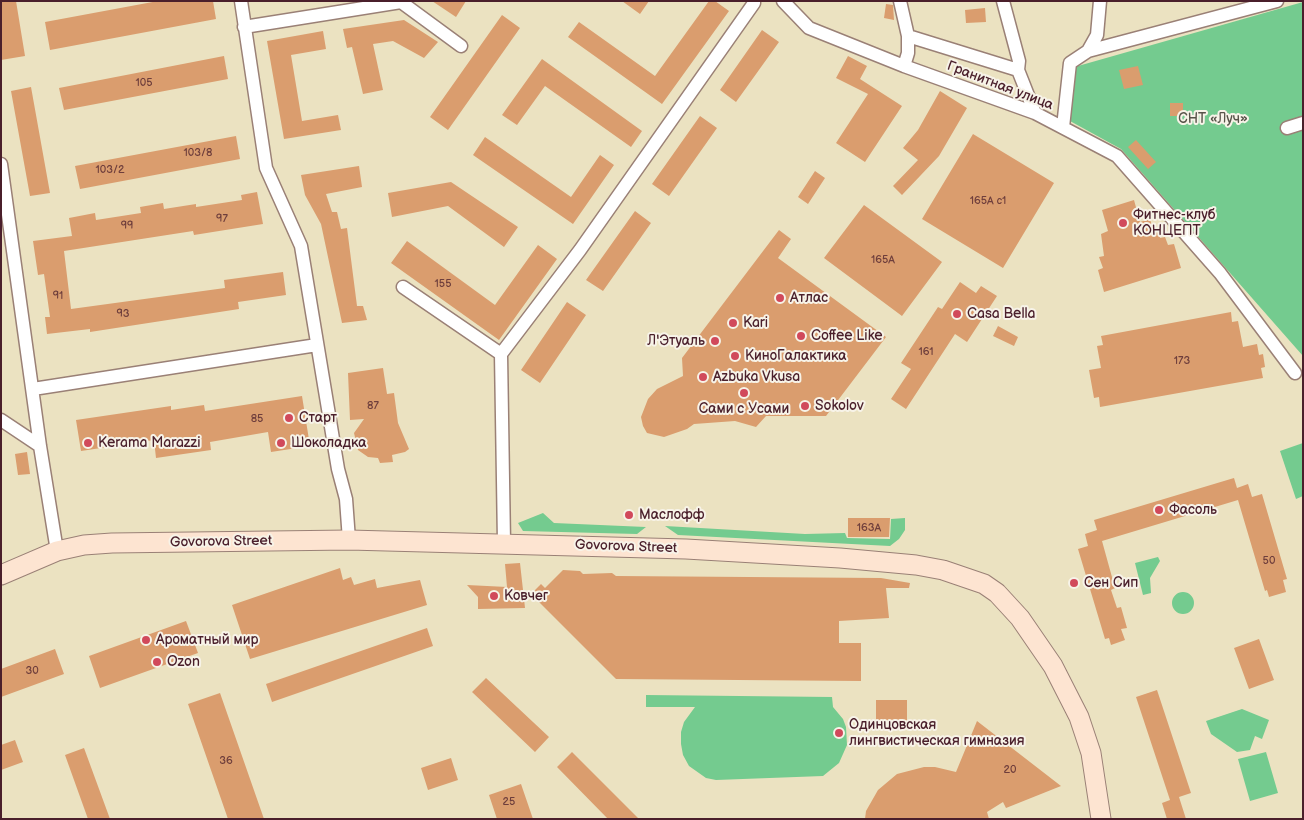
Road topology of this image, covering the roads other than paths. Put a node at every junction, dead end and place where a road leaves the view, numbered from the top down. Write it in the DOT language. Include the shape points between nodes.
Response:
graph roads {
  1 [pos="241,1"];
  2 [pos="782,1"];
  3 [pos="900,1"];
  4 [pos="1003,1"];
  5 [pos="1100,1"];
  6 [pos="1277,1"];
  7 [pos="754,3"];
  8 [pos="1244,6"];
  9 [pos="244,27"];
  10 [pos="908,36"];
  11 [pos="461,46"];
  12 [pos="1088,51"];
  13 [pos="904,66"];
  14 [pos="1018,70"];
  15 [pos="1035,113"];
  16 [pos="1303,123"];
  17 [pos="1063,127"];
  18 [pos="1287,128"];
  19 [pos="1,164"];
  20 [pos="403,287"];
  21 [pos="317,345"];
  22 [pos="501,354"];
  23 [pos="1295,373"];
  24 [pos="33,389"];
  25 [pos="1,420"];
  26 [pos="40,446"];
  27 [pos="349,540"];
  28 [pos="504,543"];
  29 [pos="57,551"];
  30 [pos="1,575"];
  31 [pos="1101,819"];
  1 -- 9 [label="street"];
  2 -- 13 [label="street, Гранитная улица" via="809,28"];
  3 -- 10 [label="street"];
  4 -- 14 [label="street"];
  5 -- 12 [label="street" via="1096,35"];
  6 -- 8 [label="street"];
  7 -- 22 [label="street" via="580,250"];
  8 -- 12 [label="street"];
  9 -- 11 [label="street" via="402,2"];
  9 -- 21 [label="street" via="266,168 301,246"];
  10 -- 13 [label="street"];
  10 -- 14 [label="street"];
  12 -- 17 [label="street" via="1070,63"];
  13 -- 15 [label="street, Гранитная улица"];
  14 -- 15 [label="street"];
  15 -- 17 [label="street, Гранитная улица"];
  16 -- 18 [label="street"];
  17 -- 23 [label="street, Гранитная улица" via="1117,156 1220,273"];
  19 -- 24 [label="street"];
  20 -- 22 [label="street"];
  21 -- 24 [label="street"];
  21 -- 27 [label="street" via="346,499"];
  22 -- 28 [label="street"];
  24 -- 26 [label="street"];
  25 -- 26 [label="street"];
  26 -- 29 [label="street"];
  27 -- 28 [label="main road, Govorova Street"];
  27 -- 29 [label="main road, Govorova Street" via="112,543"];
  28 -- 31 [label="main road, Govorova Street" via="664,548 887,562 943,570 984,584 1020,618 1064,684 1091,753"];
  29 -- 30 [label="main road, Govorova Street"];
}
